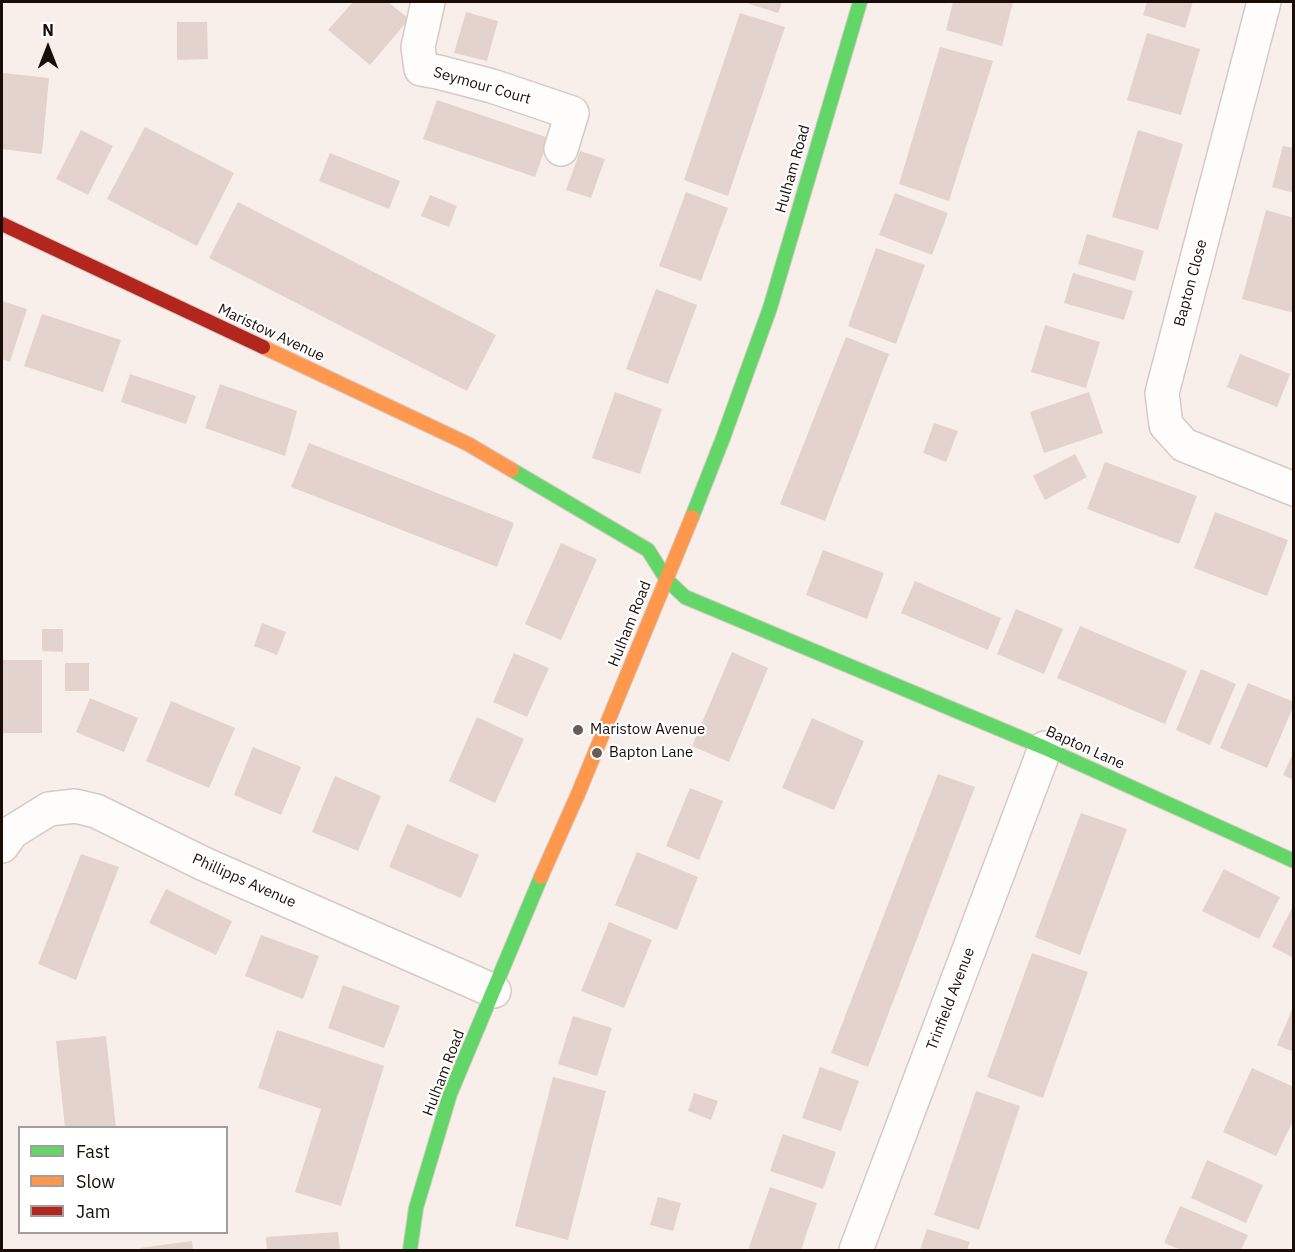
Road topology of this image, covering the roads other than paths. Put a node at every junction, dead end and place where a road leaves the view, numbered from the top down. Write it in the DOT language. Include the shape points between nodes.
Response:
graph roads {
  1 [pos="428,2"];
  2 [pos="860,2"];
  3 [pos="1264,2"];
  4 [pos="561,149"];
  5 [pos="2,224"];
  6 [pos="1293,489"];
  7 [pos="666,580"];
  8 [pos="1045,748"];
  9 [pos="5,834"];
  10 [pos="1293,861"];
  11 [pos="494,991"];
  12 [pos="410,1251"];
  13 [pos="856,1251"];
  1 -- 4 [label="street, Seymour Court" via="418,47 421,69 492,86 572,113"];
  2 -- 7 [label="street, Hulham Road" via="770,308"];
  3 -- 6 [label="street, Bapton Close" via="1162,393 1166,425 1184,445"];
  5 -- 7 [label="street, Maristow Avenue" via="468,444 648,550"];
  7 -- 8 [label="street, Bapton Lane" via="685,597"];
  7 -- 11 [label="street, Hulham Road"];
  8 -- 10 [label="street, Bapton Lane"];
  8 -- 13 [label="street, Trinfield Avenue"];
  9 -- 11 [label="street, Phillipps Avenue" via="49,809 75,806 96,812 204,864"];
  11 -- 12 [label="street, Hulham Road" via="450,1094 416,1208"];
}
